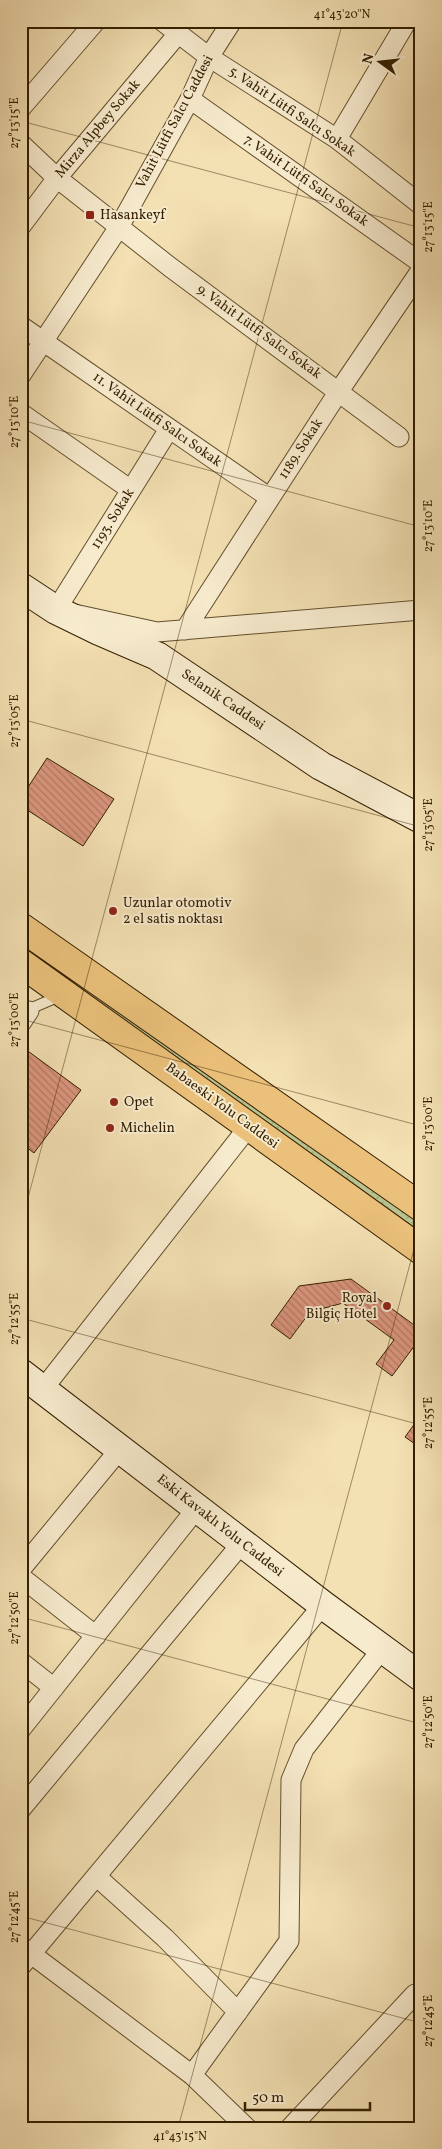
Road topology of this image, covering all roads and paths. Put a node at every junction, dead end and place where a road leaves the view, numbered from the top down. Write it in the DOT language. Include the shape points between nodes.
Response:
graph roads {
  1 [pos="96,21"];
  2 [pos="162,21"];
  3 [pos="232,21"];
  4 [pos="407,21"];
  5 [pos="178,35"];
  6 [pos="209,57"];
  7 [pos="190,99"];
  8 [pos="21,108"];
  9 [pos="337,139"];
  10 [pos="21,144"];
  11 [pos="57,178"];
  12 [pos="421,205"];
  13 [pos="21,226"];
  14 [pos="119,227"];
  15 [pos="421,263"];
  16 [pos="421,270"];
  17 [pos="21,326"];
  18 [pos="45,341"];
  19 [pos="21,375"];
  20 [pos="339,391"];
  21 [pos="21,413"];
  22 [pos="169,429"];
  23 [pos="399,436"];
  24 [pos="131,490"];
  25 [pos="270,498"];
  26 [pos="21,587"];
  27 [pos="56,610"];
  28 [pos="421,610"];
  29 [pos="185,630"];
  30 [pos="421,819"];
  31 [pos="21,927"];
  32 [pos="21,963"];
  33 [pos="65,994"];
  34 [pos="24,1015"];
  35 [pos="250,1125"];
  36 [pos="421,1207"];
  37 [pos="421,1250"];
  38 [pos="27,1378"];
  39 [pos="120,1449"];
  40 [pos="197,1508"];
  41 [pos="242,1542"];
  42 [pos="21,1569"];
  43 [pos="21,1577"];
  44 [pos="324,1606"];
  45 [pos="96,1636"];
  46 [pos="382,1648"];
  47 [pos="21,1662"];
  48 [pos="421,1677"];
  49 [pos="54,1688"];
  50 [pos="21,1729"];
  51 [pos="21,1809"];
  52 [pos="96,1876"];
  53 [pos="24,1956"];
  54 [pos="421,2000"];
  55 [pos="238,2012"];
  56 [pos="192,2075"];
  57 [pos="243,2126"];
  58 [pos="290,2128"];
  1 -- 8 [label="street"];
  2 -- 5 [label="street, 5. Vahit Lütfi Salcı Sokak"];
  3 -- 6 [label="street, Vahit Lütfi Salcı Caddesi"];
  4 -- 9 [label="street"];
  5 -- 6 [label="street, 5. Vahit Lütfi Salcı Sokak"];
  5 -- 11 [label="street, Mirza Alpbey Sokak"];
  6 -- 7 [label="street, Vahit Lütfi Salcı Caddesi"];
  6 -- 9 [label="street, 5. Vahit Lütfi Salcı Sokak"];
  7 -- 14 [label="street, Vahit Lütfi Salcı Caddesi"];
  7 -- 15 [label="street, 7. Vahit Lütfi Salcı Sokak"];
  9 -- 12 [label="street, 5. Vahit Lütfi Salcı Sokak"];
  10 -- 11 [label="street, 9. Vahit Lütfi Salcı Sokak"];
  11 -- 13 [label="street, Mirza Alpbey Sokak"];
  11 -- 14 [label="street, 9. Vahit Lütfi Salcı Sokak"];
  14 -- 18 [label="street, Vahit Lütfi Salcı Caddesi"];
  14 -- 20 [label="street, 9. Vahit Lütfi Salcı Sokak"];
  16 -- 20 [label="street, 1189. Sokak"];
  17 -- 18 [label="street, 11. Vahit Lütfi Salcı Sokak"];
  18 -- 19 [label="street, Vahit Lütfi Salcı Caddesi"];
  18 -- 22 [label="street, 11. Vahit Lütfi Salcı Sokak"];
  20 -- 23 [label="street, 9. Vahit Lütfi Salcı Sokak"];
  20 -- 25 [label="street, 1189. Sokak"];
  21 -- 24 [label="street"];
  22 -- 24 [label="street, 1193. Sokak"];
  22 -- 25 [label="street, 11. Vahit Lütfi Salcı Sokak"];
  24 -- 27 [label="street, 1193. Sokak"];
  25 -- 29 [label="street, 1189. Sokak"];
  26 -- 27 [label="street, Selanik Caddesi"];
  27 -- 29 [label="street" via="157,632"];
  27 -- 30 [label="street, Selanik Caddesi" via="157,656 321,766"];
  28 -- 29 [label="street"];
  31 -- 36 [label="highway"];
  32 -- 33 [label="highway, Babaeski Yolu Caddesi"];
  33 -- 34 [label="lane"];
  33 -- 35 [label="highway, Babaeski Yolu Caddesi"];
  35 -- 37 [label="highway, Babaeski Yolu Caddesi"];
  35 -- 38 [label="street"];
  38 -- 39 [label="street, Eski Kavaklı Yolu Caddesi"];
  39 -- 40 [label="street, Eski Kavaklı Yolu Caddesi"];
  39 -- 42 [label="street"];
  40 -- 41 [label="street, Eski Kavaklı Yolu Caddesi"];
  40 -- 45 [label="street"];
  41 -- 44 [label="street, Eski Kavaklı Yolu Caddesi"];
  41 -- 51 [label="street"];
  43 -- 45 [label="street"];
  44 -- 46 [label="street, Eski Kavaklı Yolu Caddesi"];
  44 -- 52 [label="street"];
  45 -- 49 [label="street"];
  46 -- 48 [label="street, Eski Kavaklı Yolu Caddesi"];
  46 -- 55 [label="street" via="304,1749 291,1780 289,1941"];
  47 -- 49 [label="street"];
  49 -- 50 [label="street"];
  52 -- 53 [label="street"];
  52 -- 55 [label="street" via="165,1938"];
  53 -- 56 [label="street"];
  54 -- 58 [label="street" via="414,1994"];
  55 -- 56 [label="street"];
  56 -- 57 [label="street"];
}
